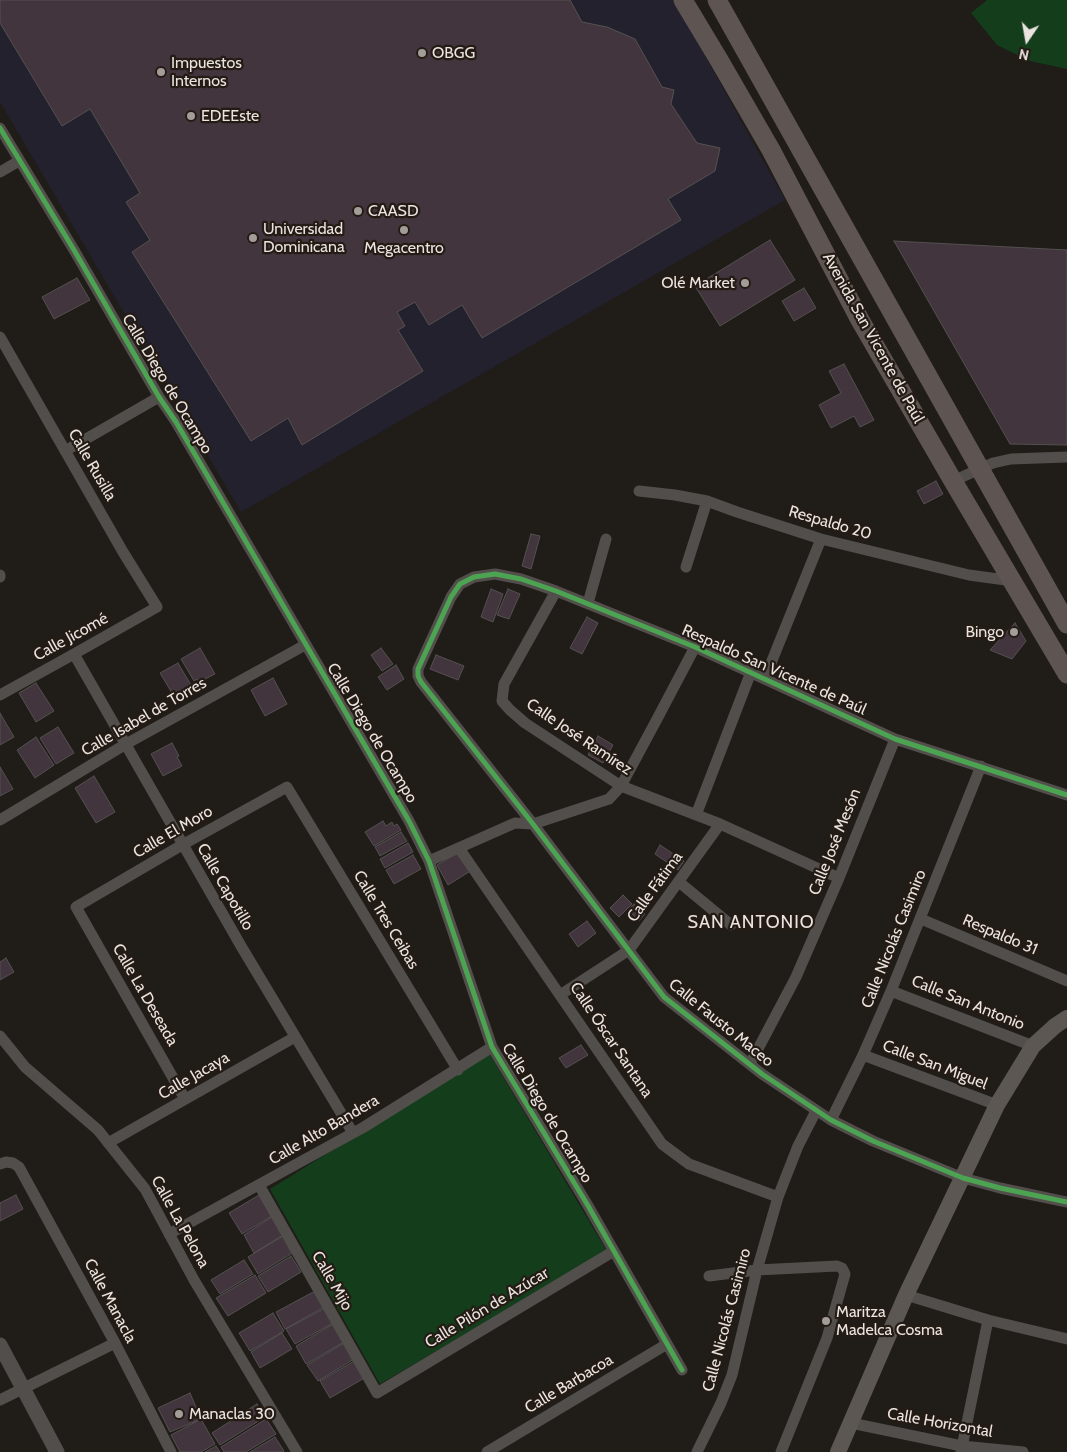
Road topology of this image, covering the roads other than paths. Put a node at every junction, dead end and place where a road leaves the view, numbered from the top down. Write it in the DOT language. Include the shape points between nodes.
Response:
graph roads {
  1 [pos="683,0"];
  2 [pos="717,0"];
  3 [pos="0,128"];
  4 [pos="19,161"];
  5 [pos="0,172"];
  6 [pos="0,338"];
  7 [pos="159,397"];
  8 [pos="65,451"];
  9 [pos="1067,457"];
  10 [pos="980,469"];
  11 [pos="953,481"];
  12 [pos="639,491"];
  13 [pos="707,500"];
  14 [pos="606,538"];
  15 [pos="821,539"];
  16 [pos="686,567"];
  17 [pos="1013,581"];
  18 [pos="556,591"];
  19 [pos="588,603"];
  20 [pos="157,607"];
  21 [pos="1067,624"];
  22 [pos="305,645"];
  23 [pos="695,647"];
  24 [pos="74,654"];
  25 [pos="751,672"];
  26 [pos="1067,674"];
  27 [pos="765,678"];
  28 [pos="421,682"];
  29 [pos="0,695"];
  30 [pos="895,739"];
  31 [pos="126,744"];
  32 [pos="981,766"];
  33 [pos="287,786"];
  34 [pos="620,786"];
  35 [pos="1067,795"];
  36 [pos="696,815"];
  37 [pos="0,820"];
  38 [pos="533,824"];
  39 [pos="720,824"];
  40 [pos="182,844"];
  41 [pos="460,848"];
  42 [pos="429,861"];
  43 [pos="839,878"];
  44 [pos="679,882"];
  45 [pos="76,907"];
  46 [pos="921,919"];
  47 [pos="731,925"];
  48 [pos="629,950"];
  49 [pos="1067,981"];
  50 [pos="891,991"];
  51 [pos="560,995"];
  52 [pos="1067,1018"];
  53 [pos="0,1036"];
  54 [pos="295,1037"];
  55 [pos="1032,1046"];
  56 [pos="492,1047"];
  57 [pos="863,1055"];
  58 [pos="750,1064"];
  59 [pos="458,1070"];
  60 [pos="185,1099"];
  61 [pos="997,1106"];
  62 [pos="816,1111"];
  63 [pos="831,1120"];
  64 [pos="353,1133"];
  65 [pos="108,1143"];
  66 [pos="0,1164"];
  67 [pos="963,1178"];
  68 [pos="259,1186"];
  69 [pos="778,1197"];
  70 [pos="1067,1202"];
  71 [pos="169,1234"];
  72 [pos="614,1251"];
  73 [pos="757,1270"];
  74 [pos="709,1276"];
  75 [pos="906,1295"];
  76 [pos="988,1320"];
  77 [pos="1067,1339"];
  78 [pos="115,1343"];
  79 [pos="668,1344"];
  80 [pos="0,1345"];
  81 [pos="682,1370"];
  82 [pos="24,1388"];
  83 [pos="377,1393"];
  84 [pos="0,1400"];
  85 [pos="851,1423"];
  86 [pos="961,1449"];
  87 [pos="58,1452"];
  88 [pos="171,1452"];
  89 [pos="297,1452"];
  90 [pos="487,1452"];
  91 [pos="697,1452"];
  92 [pos="780,1452"];
  93 [pos="838,1452"];
  94 [pos="1023,1452"];
  1 -- 11 [label="main road, Avenida San Vicente de Paúl" via="720,60 860,320"];
  2 -- 10 [label="main road, Avenida San Vicente de Paúl"];
  3 -- 4 [label="street, Calle Diego de Ocampo"];
  4 -- 5 [label="street"];
  4 -- 7 [label="street, Calle Diego de Ocampo"];
  6 -- 8 [label="street, Calle Rusilla"];
  7 -- 8 [label="street"];
  7 -- 22 [label="street, Calle Diego de Ocampo"];
  8 -- 20 [label="street, Calle Rusilla"];
  9 -- 10 [label="street" via="1011,459"];
  10 -- 11 [label="street"];
  10 -- 21 [label="main road, Avenida San Vicente de Paúl"];
  11 -- 17 [label="main road, Avenida San Vicente de Paúl"];
  12 -- 13 [label="street, Respaldo 20"];
  13 -- 15 [label="street, Respaldo 20"];
  13 -- 16 [label="street"];
  14 -- 19 [label="street"];
  15 -- 17 [label="street, Respaldo 20" via="969,575"];
  15 -- 27 [label="street"];
  17 -- 26 [label="main road, Avenida San Vicente de Paúl"];
  18 -- 19 [label="street, Respaldo San Vicente de Paúl"];
  18 -- 28 [label="street, Respaldo San Vicente de Paúl" via="495,574 474,577 460,584 451,596 418,669"];
  18 -- 34 [label="street, Calle José Ramírez" via="504,684 502,701 526,723"];
  19 -- 23 [label="street, Respaldo San Vicente de Paúl"];
  20 -- 24 [label="street, Calle Jicomé"];
  22 -- 31 [label="street, Calle Isabel de Torres"];
  22 -- 42 [label="street, Calle Diego de Ocampo" via="409,821"];
  23 -- 25 [label="street, Respaldo San Vicente de Paúl"];
  23 -- 34 [label="street"];
  24 -- 29 [label="street, Calle Jicomé"];
  24 -- 31 [label="street, Calle Capotillo"];
  25 -- 27 [label="street, Respaldo San Vicente de Paúl"];
  25 -- 36 [label="street"];
  27 -- 30 [label="street, Respaldo San Vicente de Paúl"];
  28 -- 38 [label="street, Calle Fausto Maceo"];
  30 -- 32 [label="street, Respaldo San Vicente de Paúl"];
  30 -- 43 [label="street, Calle José Mesón"];
  31 -- 37 [label="street, Calle Isabel de Torres"];
  31 -- 40 [label="street, Calle Capotillo"];
  32 -- 35 [label="street, Respaldo San Vicente de Paúl"];
  32 -- 46 [label="street, Calle Nicolás Casimiro"];
  33 -- 40 [label="street, Calle El Moro"];
  33 -- 59 [label="street, Calle Tres Ceibas"];
  34 -- 36 [label="street, Calle José Ramírez"];
  34 -- 38 [label="street" via="609,799"];
  36 -- 39 [label="street, Calle José Ramírez"];
  38 -- 41 [label="street" via="515,823"];
  38 -- 48 [label="street, Calle Fausto Maceo"];
  39 -- 43 [label="street, Calle José Ramírez"];
  39 -- 44 [label="street, Calle Fátima"];
  40 -- 45 [label="street, Calle El Moro"];
  40 -- 54 [label="street, Calle Capotillo"];
  41 -- 42 [label="street"];
  41 -- 51 [label="street, Calle Óscar Santana"];
  42 -- 56 [label="street, Calle Diego de Ocampo"];
  43 -- 58 [label="street, Calle José Mesón" via="796,977"];
  44 -- 47 [label="street"];
  44 -- 48 [label="street, Calle Fátima"];
  45 -- 60 [label="street, Calle La Deseada"];
  46 -- 49 [label="street, Respaldo 31"];
  46 -- 50 [label="street, Calle Nicolás Casimiro"];
  48 -- 51 [label="street, Calle Fátima"];
  48 -- 58 [label="street, Calle Fausto Maceo" via="664,997"];
  50 -- 55 [label="street, Calle San Antonio"];
  50 -- 57 [label="street, Calle Nicolás Casimiro"];
  51 -- 69 [label="street, Calle Óscar Santana" via="662,1144 689,1164"];
  52 -- 55 [label="main road"];
  53 -- 65 [label="street, Calle La Pelona" via="25,1067 98,1130"];
  54 -- 60 [label="street, Calle Jacaya"];
  54 -- 64 [label="street, Calle Capotillo"];
  55 -- 61 [label="main road"];
  56 -- 59 [label="street, Calle Alto Bandera"];
  56 -- 72 [label="street, Calle Diego de Ocampo"];
  57 -- 61 [label="street, Calle San Miguel"];
  57 -- 63 [label="street, Calle Nicolás Casimiro"];
  58 -- 62 [label="street, Calle Fausto Maceo"];
  59 -- 64 [label="street, Calle Alto Bandera"];
  60 -- 65 [label="street, Calle Jacaya"];
  61 -- 67 [label="main road"];
  62 -- 63 [label="street, Calle Fausto Maceo"];
  62 -- 69 [label="street, Calle Nicolás Casimiro"];
  63 -- 67 [label="street, Calle Fausto Maceo"];
  64 -- 68 [label="street, Calle Alto Bandera"];
  65 -- 71 [label="street, Calle La Pelona" via="145,1189"];
  66 -- 78 [label="street, Calle Manacla" via="13,1163 19,1167"];
  67 -- 70 [label="street, Calle Fausto Maceo"];
  67 -- 75 [label="main road"];
  68 -- 71 [label="street, Calle Alto Bandera"];
  68 -- 83 [label="street, Calle Mijo"];
  69 -- 73 [label="street, Calle Nicolás Casimiro"];
  71 -- 89 [label="street, Calle La Pelona"];
  72 -- 79 [label="street, Calle Diego de Ocampo"];
  72 -- 83 [label="street, Calle Pilón de Azúcar"];
  73 -- 74 [label="street"];
  73 -- 91 [label="street, Calle Nicolás Casimiro" via="732,1375"];
  73 -- 92 [label="street" via="837,1266 844,1274 827,1338"];
  75 -- 76 [label="street"];
  75 -- 85 [label="main road"];
  76 -- 77 [label="street"];
  76 -- 86 [label="street"];
  78 -- 82 [label="street"];
  78 -- 88 [label="street, Calle Manacla"];
  79 -- 81 [label="street, Calle Diego de Ocampo"];
  79 -- 90 [label="street, Calle Barbacoa"];
  80 -- 82 [label="street"];
  82 -- 84 [label="street"];
  82 -- 87 [label="street"];
  85 -- 86 [label="street, Calle Horizontal"];
  85 -- 93 [label="main road"];
  86 -- 94 [label="street, Calle Horizontal"];
}
